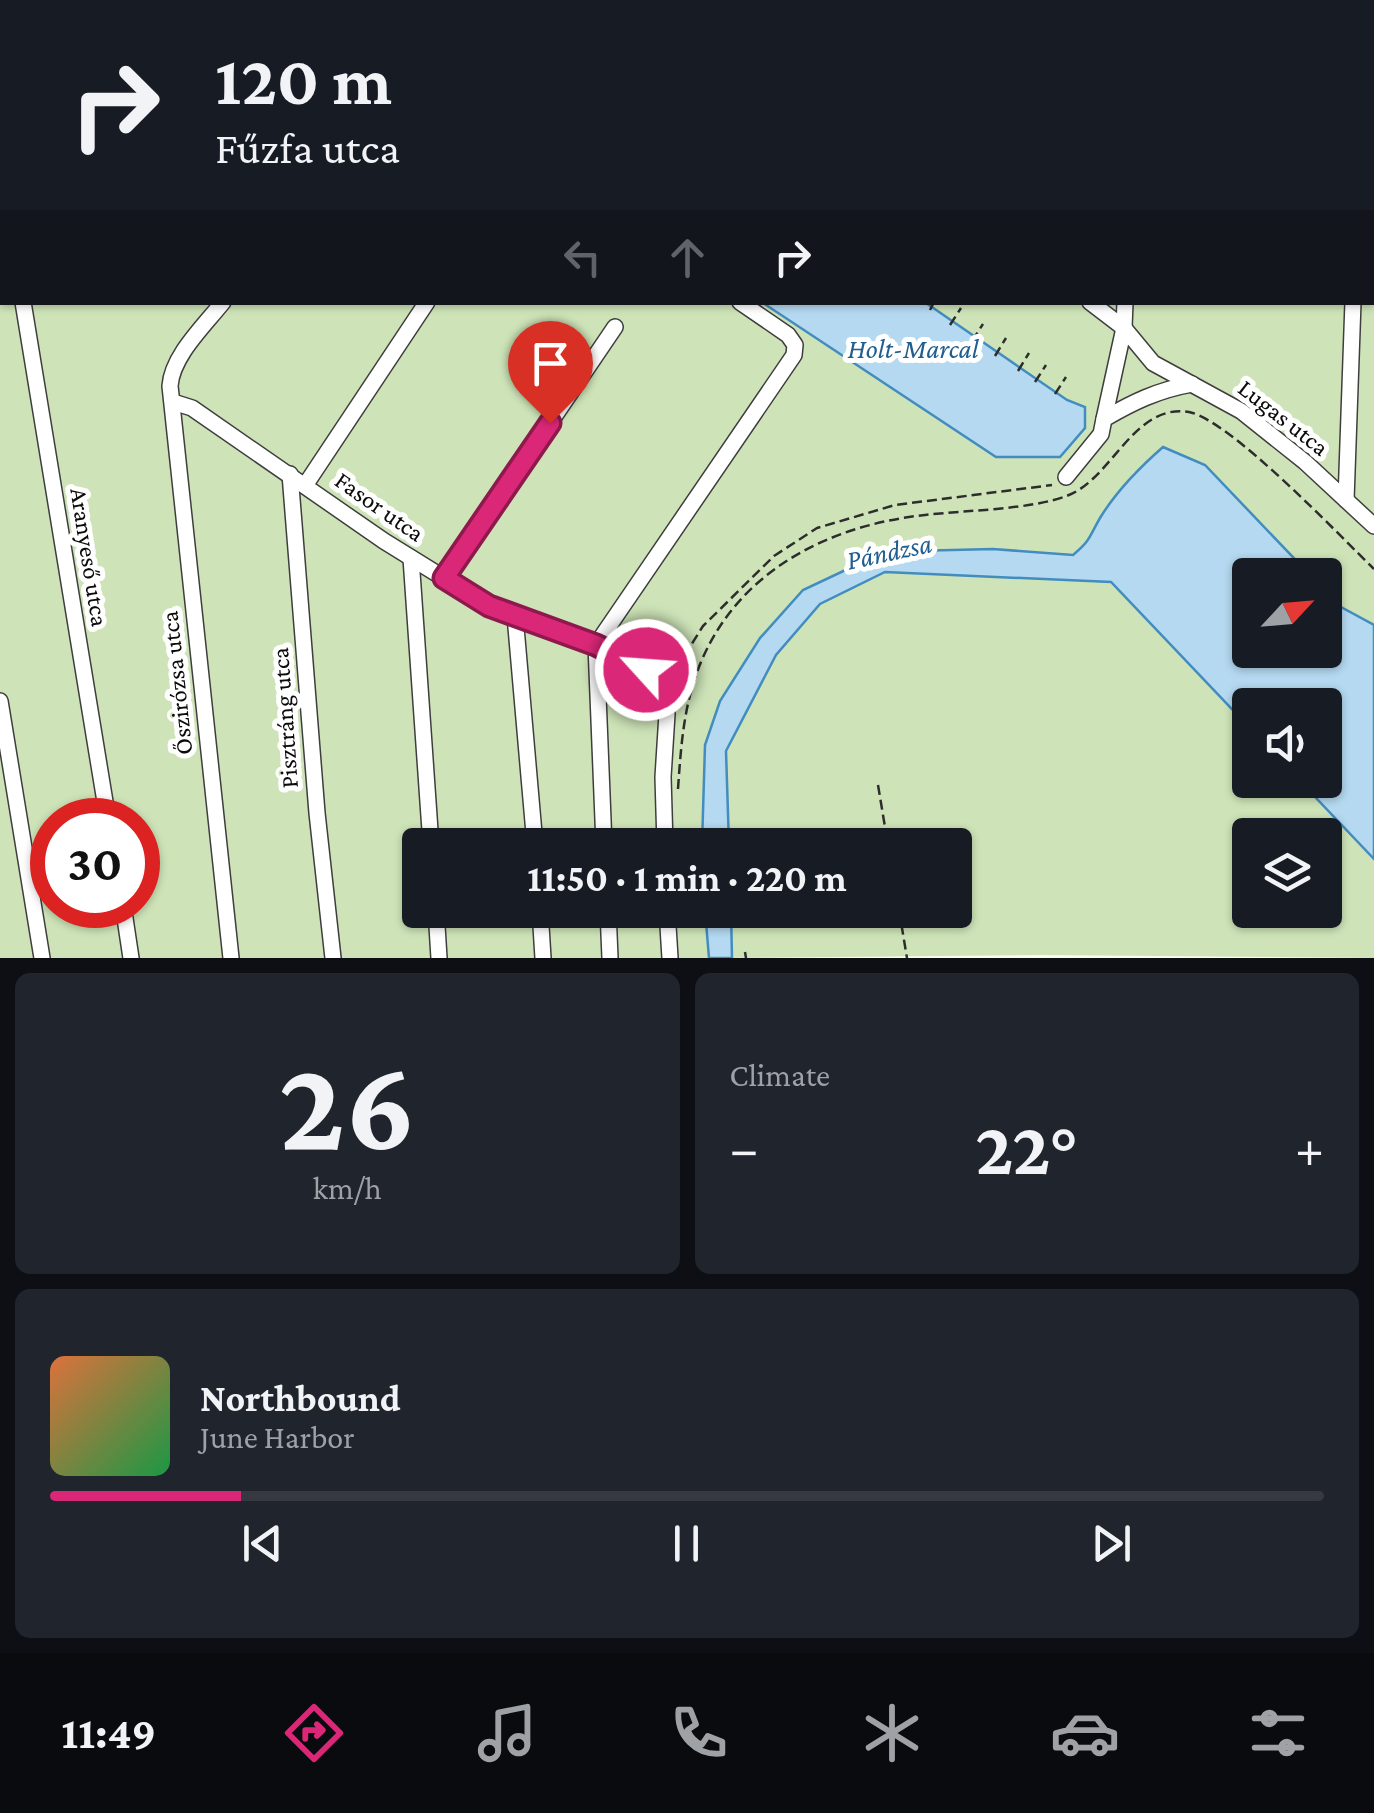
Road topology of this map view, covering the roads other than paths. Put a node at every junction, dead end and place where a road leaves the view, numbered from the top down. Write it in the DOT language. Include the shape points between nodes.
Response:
graph roads {
  1 [pos="23,305"];
  2 [pos="220,305"];
  3 [pos="425,305"];
  4 [pos="744,305"];
  5 [pos="1094,305"];
  6 [pos="1125,305"];
  7 [pos="1353,305"];
  8 [pos="616,327"];
  9 [pos="1124,328"];
  10 [pos="1192,384"];
  11 [pos="173,402"];
  12 [pos="1104,419"];
  13 [pos="290,474"];
  14 [pos="1066,477"];
  15 [pos="306,484"];
  16 [pos="1346,500"];
  17 [pos="1374,526"];
  18 [pos="411,558"];
  19 [pos="444,578"];
  20 [pos="515,616"];
  21 [pos="596,645"];
  22 [pos="0,701"];
  23 [pos="104,798"];
  24 [pos="430,828"];
  25 [pos="534,828"];
  26 [pos="603,828"];
  27 [pos="665,828"];
  28 [pos="126,928"];
  29 [pos="437,928"];
  30 [pos="541,928"];
  31 [pos="609,928"];
  32 [pos="668,928"];
  33 [pos="42,958"];
  34 [pos="131,958"];
  35 [pos="231,958"];
  36 [pos="333,958"];
  37 [pos="439,958"];
  38 [pos="543,958"];
  39 [pos="610,958"];
  40 [pos="670,958"];
  1 -- 23 [label="street, Aranyeső utca"];
  2 -- 11 [label="street, Őszirózsa utca" via="171,375"];
  3 -- 15 [label="street"];
  4 -- 21 [label="street" via="788,335 794,355"];
  5 -- 9 [label="street"];
  6 -- 9 [label="street"];
  7 -- 16 [label="street"];
  8 -- 19 [label="street"];
  9 -- 10 [label="street, Lugas utca" via="1153,363"];
  9 -- 12 [label="street"];
  10 -- 12 [label="street" via="1151,394"];
  10 -- 16 [label="street, Lugas utca" via="1241,412"];
  11 -- 13 [label="street, Fasor utca"];
  11 -- 35 [label="street, Őszirózsa utca"];
  12 -- 14 [label="street" via="1101,434"];
  13 -- 15 [label="street, Fasor utca"];
  13 -- 36 [label="street, Pisztráng utca"];
  15 -- 18 [label="street, Fasor utca"];
  16 -- 17 [label="street, Lugas utca"];
  18 -- 19 [label="street, Fasor utca"];
  18 -- 24 [label="street"];
  19 -- 20 [label="street, Fasor utca"];
  20 -- 21 [label="street, Fasor utca"];
  20 -- 25 [label="street"];
  21 -- 26 [label="street"];
  21 -- 27 [label="street, Fasor utca" via="646,670 664,696"];
  22 -- 33 [label="street"];
  28 -- 34 [label="street"];
  29 -- 37 [label="street"];
  30 -- 38 [label="street"];
  31 -- 39 [label="street"];
  32 -- 40 [label="street"];
}
